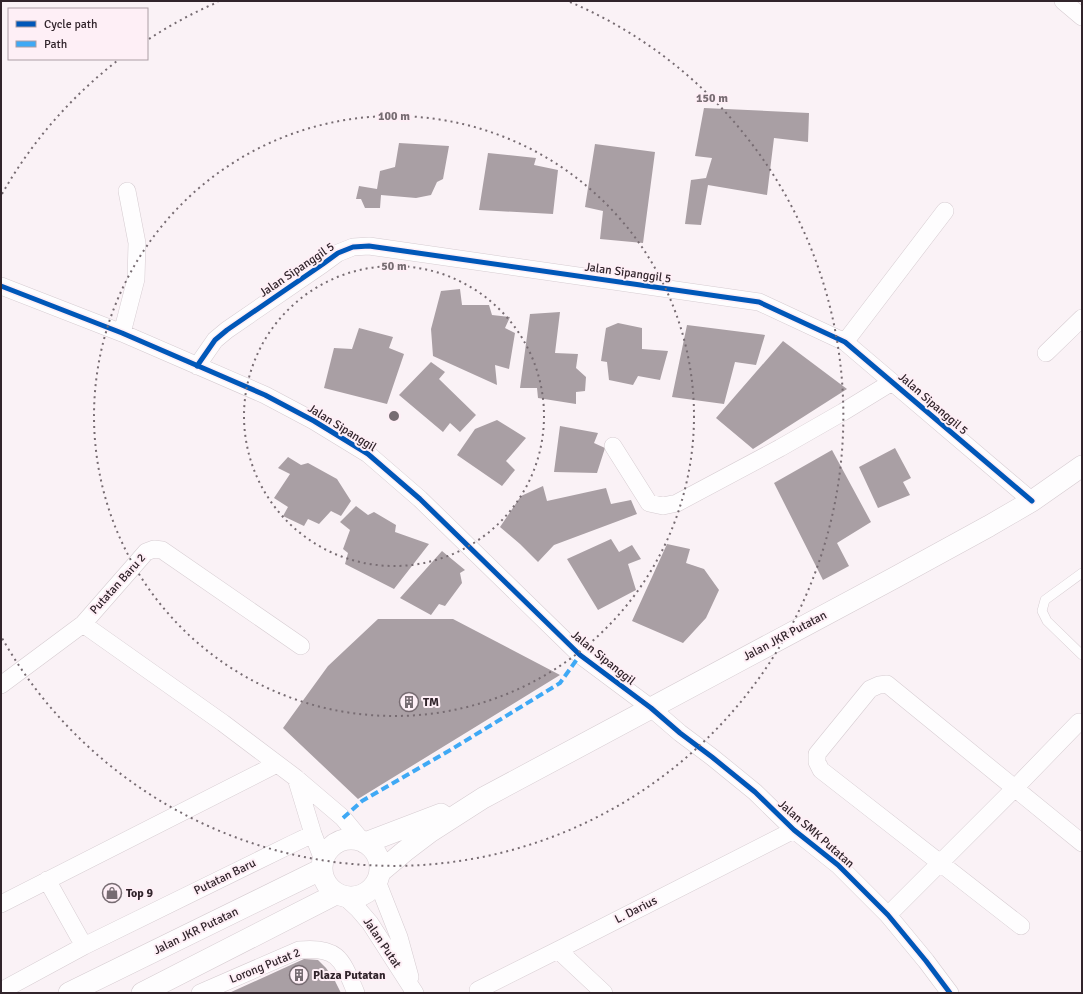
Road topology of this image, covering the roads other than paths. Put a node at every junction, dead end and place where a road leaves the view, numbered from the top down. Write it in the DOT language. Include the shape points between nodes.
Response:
graph roads {
  1 [pos="1062,1"];
  2 [pos="1082,17"];
  3 [pos="127,191"];
  4 [pos="945,211"];
  5 [pos="1,286"];
  6 [pos="1082,318"];
  7 [pos="122,333"];
  8 [pos="845,342"];
  9 [pos="1046,353"];
  10 [pos="197,366"];
  11 [pos="892,382"];
  12 [pos="613,446"];
  13 [pos="1082,466"];
  14 [pos="1032,501"];
  15 [pos="1082,573"];
  16 [pos="83,624"];
  17 [pos="301,646"];
  18 [pos="1082,655"];
  19 [pos="1,685"];
  20 [pos="651,708"];
  21 [pos="1079,722"];
  22 [pos="277,764"];
  23 [pos="296,778"];
  24 [pos="1016,788"];
  25 [pos="483,798"];
  26 [pos="794,830"];
  27 [pos="313,834"];
  28 [pos="364,842"];
  29 [pos="1082,843"];
  30 [pos="940,863"];
  31 [pos="322,865"];
  32 [pos="378,877"];
  33 [pos="47,880"];
  34 [pos="340,895"];
  35 [pos="1,904"];
  36 [pos="888,915"];
  37 [pos="1021,926"];
  38 [pos="84,946"];
  39 [pos="558,950"];
  40 [pos="478,990"];
  41 [pos="1,991"];
  42 [pos="69,993"];
  43 [pos="142,993"];
  44 [pos="200,993"];
  45 [pos="356,993"];
  46 [pos="415,993"];
  47 [pos="604,993"];
  48 [pos="950,993"];
  1 -- 2 [label="street"];
  3 -- 7 [label="street" via="137,243 136,279"];
  4 -- 8 [label="street"];
  5 -- 7 [label="street, Jalan Sipanggil"];
  6 -- 9 [label="street"];
  7 -- 10 [label="street, Jalan Sipanggil"];
  8 -- 10 [label="street, Jalan Sipanggil 5" via="759,302 369,246 353,247 338,253 227,330 215,340"];
  8 -- 11 [label="street, Jalan Sipanggil 5"];
  10 -- 20 [label="street, Jalan Sipanggil" via="265,395 368,454 420,499 580,656"];
  11 -- 12 [label="street" via="844,412 677,503 663,506 648,503"];
  11 -- 14 [label="street, Jalan Sipanggil 5"];
  13 -- 14 [label="street, Jalan JKR Putatan"];
  14 -- 20 [label="street, Jalan JKR Putatan"];
  15 -- 18 [label="lane" via="1045,600 1042,611 1047,621"];
  16 -- 17 [label="street, Putatan Baru 2" via="146,552 154,549 162,550"];
  16 -- 19 [label="street, Putatan Baru 2"];
  16 -- 22 [label="street"];
  20 -- 25 [label="street, Jalan JKR Putatan"];
  20 -- 26 [label="street, Jalan SMK Putatan" via="755,792"];
  21 -- 24 [label="street"];
  22 -- 23 [label="street"];
  22 -- 33 [label="street"];
  23 -- 27 [label="street"];
  23 -- 28 [label="street" via="343,818"];
  24 -- 29 [label="street"];
  24 -- 30 [label="street"];
  24 -- 30 [label="street" via="888,684 870,689 818,754 817,762 821,770"];
  25 -- 28 [label="street, Jalan JKR Putatan"];
  25 -- 32 [label="street, Jalan JKR Putatan" via="404,851"];
  26 -- 36 [label="street, Jalan SMK Putatan" via="838,866"];
  26 -- 39 [label="street, L. Darius"];
  27 -- 31 [label="street"];
  27 -- 38 [label="street, Putatan Baru"];
  28 -- 31 [label="street, Jalan JKR Putatan" via="353,839 339,842 327,852"];
  28 -- 32 [label="street" via="377,855 380,864"];
  30 -- 36 [label="street"];
  30 -- 37 [label="street"];
  31 -- 34 [label="street" via="328,887"];
  31 -- 42 [label="street, Jalan JKR Putatan"];
  32 -- 34 [label="street, Jalan JKR Putatan" via="364,895 354,898"];
  32 -- 46 [label="street, Jalan Putat"];
  33 -- 35 [label="street"];
  33 -- 38 [label="street"];
  34 -- 43 [label="street, Jalan JKR Putatan"];
  34 -- 46 [label="street, Jalan Putat" via="358,909 370,923"];
  36 -- 48 [label="street, Jalan SMK Putatan"];
  38 -- 41 [label="street, Putatan Baru"];
  39 -- 40 [label="street, L. Darius"];
  39 -- 47 [label="street"];
  44 -- 45 [label="street, Lorong Putat 2" via="299,950 313,949 327,951 336,957 344,966"];
}
